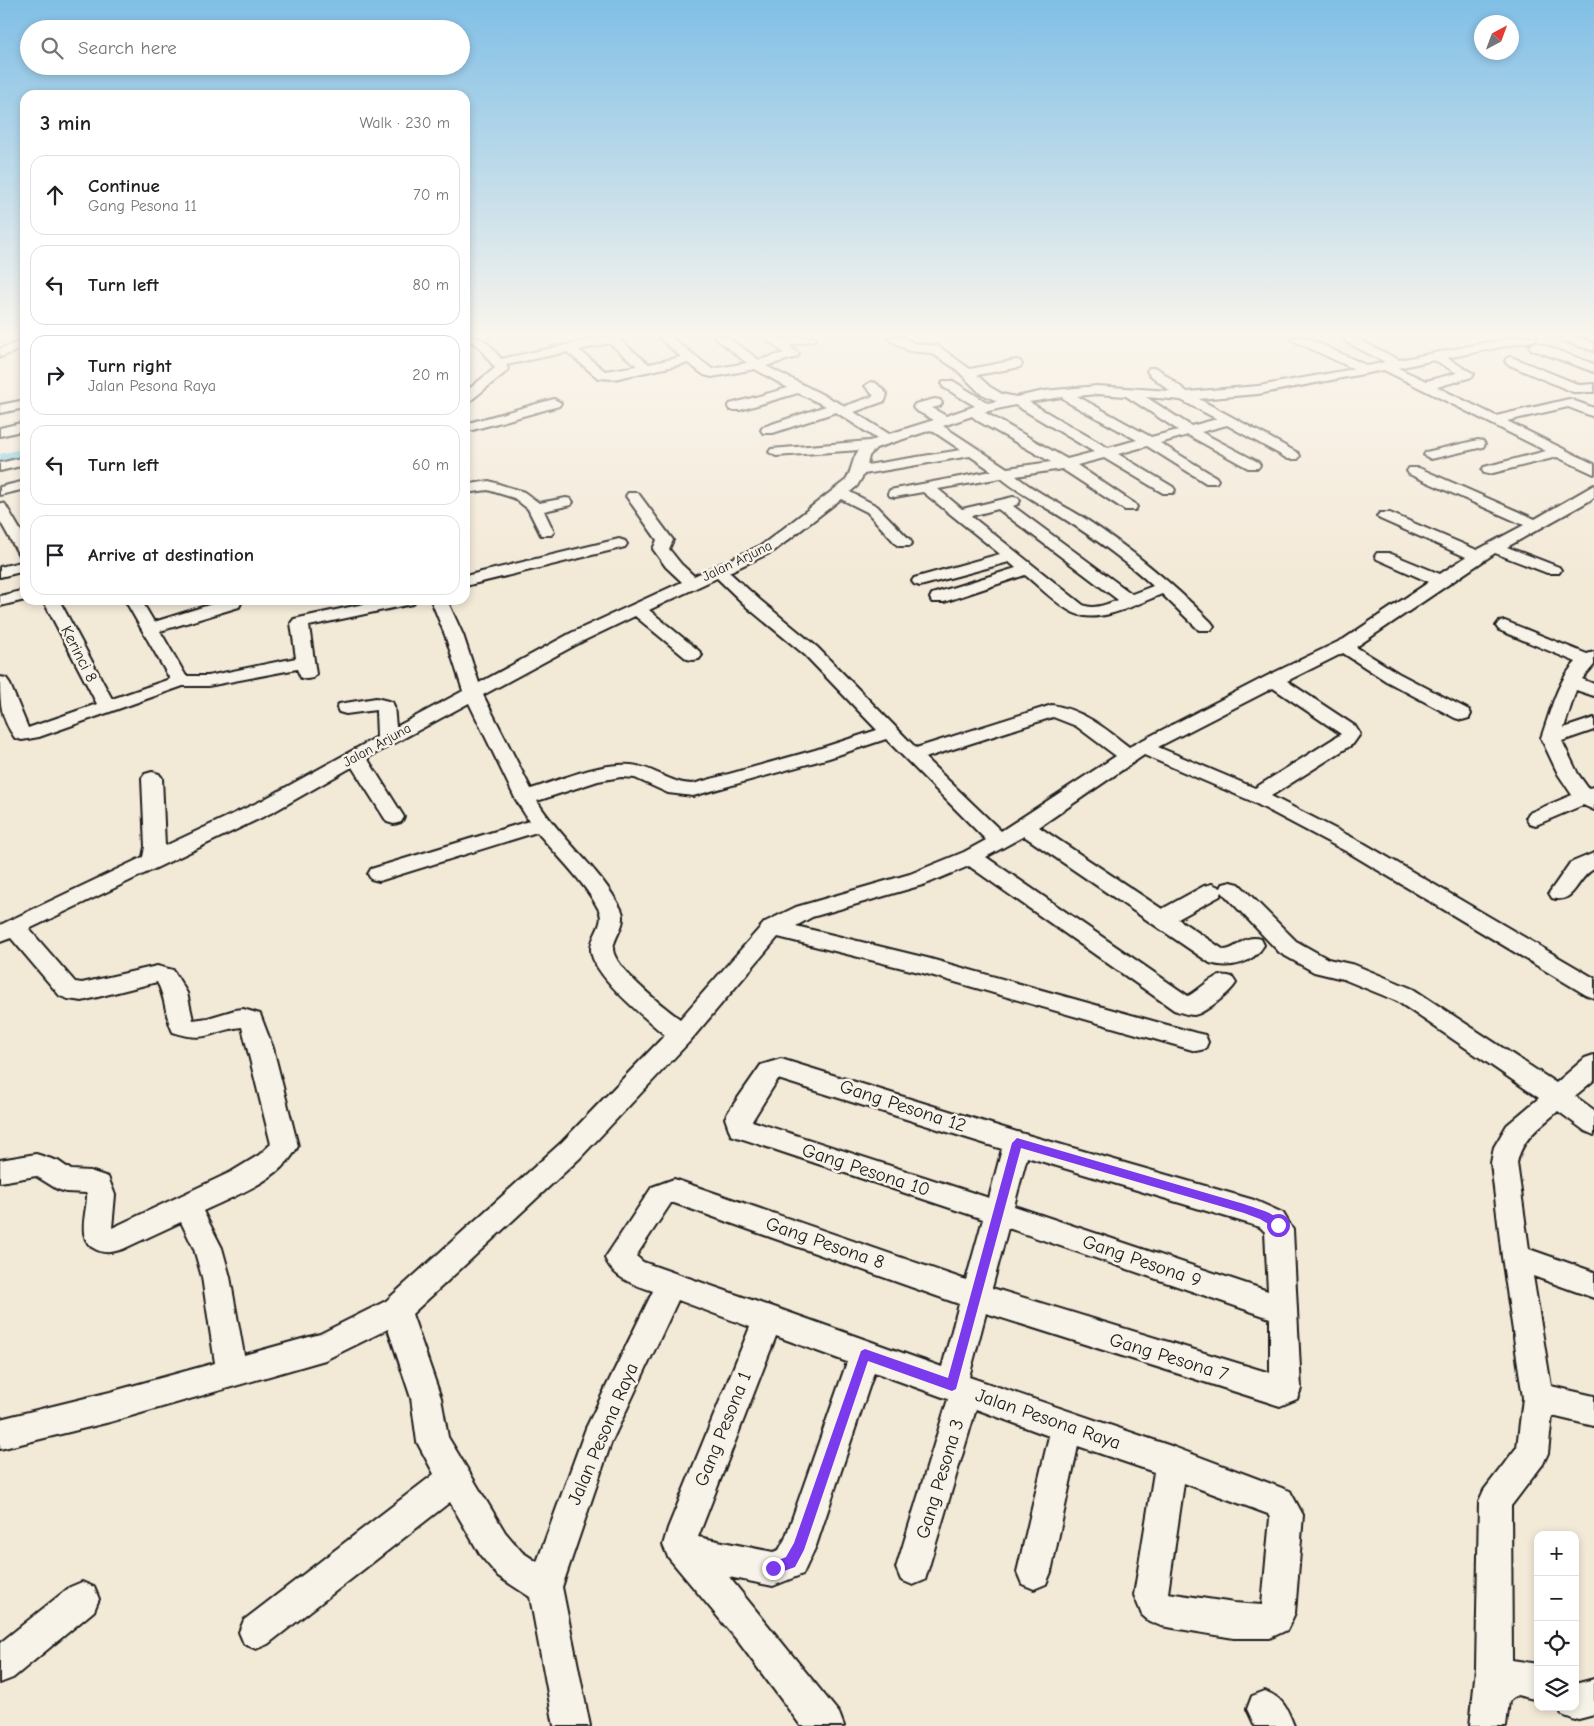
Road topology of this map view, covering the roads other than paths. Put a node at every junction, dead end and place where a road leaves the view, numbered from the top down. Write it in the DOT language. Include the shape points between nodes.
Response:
graph roads {
  1 [pos="502,418"];
  2 [pos="811,418"];
  3 [pos="854,418"];
  4 [pos="933,418"];
  5 [pos="951,418"];
  6 [pos="983,418"];
  7 [pos="1046,418"];
  8 [pos="1106,418"];
  9 [pos="1169,418"];
  10 [pos="1224,418"];
  11 [pos="1239,418"];
  12 [pos="1489,418"];
  13 [pos="1505,418"];
  14 [pos="1229,420"];
  15 [pos="1494,420"];
  16 [pos="938,422"];
  17 [pos="20,427"];
  18 [pos="470,427"];
  19 [pos="768,430"];
  20 [pos="1188,430"];
  21 [pos="0,432"];
  22 [pos="888,439"];
  23 [pos="1148,441"];
  24 [pos="871,445"];
  25 [pos="776,452"];
  26 [pos="972,452"];
  27 [pos="1559,452"];
  28 [pos="1107,453"];
  29 [pos="1432,455"];
  30 [pos="1294,456"];
  31 [pos="20,462"];
  32 [pos="1065,464"];
  33 [pos="1253,464"];
  34 [pos="0,467"];
  35 [pos="1594,470"];
  36 [pos="859,471"];
  37 [pos="1414,471"];
  38 [pos="1004,473"];
  39 [pos="1211,480"];
  40 [pos="20,486"];
  41 [pos="470,488"];
  42 [pos="927,488"];
  43 [pos="1594,489"];
  44 [pos="1168,490"];
  45 [pos="0,492"];
  46 [pos="840,493"];
  47 [pos="895,493"];
  48 [pos="633,496"];
  49 [pos="1035,496"];
  50 [pos="566,502"];
  51 [pos="1576,502"];
  52 [pos="1001,504"];
  53 [pos="0,507"];
  54 [pos="1130,507"];
  55 [pos="535,508"];
  56 [pos="1594,509"];
  57 [pos="960,514"];
  58 [pos="1385,516"];
  59 [pos="1534,524"];
  60 [pos="546,532"];
  61 [pos="20,543"];
  62 [pos="904,543"];
  63 [pos="619,544"];
  64 [pos="1486,552"];
  65 [pos="1012,556"];
  66 [pos="1383,556"];
  67 [pos="20,567"];
  68 [pos="1028,570"];
  69 [pos="1553,570"];
  70 [pos="719,571"];
  71 [pos="0,572"];
  72 [pos="470,580"];
  73 [pos="920,581"];
  74 [pos="1442,581"];
  75 [pos="692,582"];
  76 [pos="1164,586"];
  77 [pos="20,596"];
  78 [pos="938,598"];
  79 [pos="1130,600"];
  80 [pos="0,601"];
  81 [pos="54,605"];
  82 [pos="136,605"];
  83 [pos="226,605"];
  84 [pos="370,605"];
  85 [pos="441,605"];
  86 [pos="638,609"];
  87 [pos="1205,626"];
  88 [pos="1506,626"];
  89 [pos="150,628"];
  90 [pos="1343,646"];
  91 [pos="693,655"];
  92 [pos="1592,658"];
  93 [pos="1273,680"];
  94 [pos="178,681"];
  95 [pos="1572,681"];
  96 [pos="0,682"];
  97 [pos="1594,691"];
  98 [pos="473,693"];
  99 [pos="5,708"];
  100 [pos="108,708"];
  101 [pos="346,708"];
  102 [pos="1462,714"];
  103 [pos="1594,724"];
  104 [pos="890,732"];
  105 [pos="1551,738"];
  106 [pos="387,739"];
  107 [pos="1135,752"];
  108 [pos="912,756"];
  109 [pos="356,757"];
  110 [pos="152,778"];
  111 [pos="1256,796"];
  112 [pos="525,798"];
  113 [pos="1590,798"];
  114 [pos="394,816"];
  115 [pos="1536,818"];
  116 [pos="542,824"];
  117 [pos="1025,827"];
  118 [pos="1000,842"];
  119 [pos="971,857"];
  120 [pos="1594,860"];
  121 [pos="152,862"];
  122 [pos="379,874"];
  123 [pos="1560,893"];
  124 [pos="1161,919"];
  125 [pos="773,928"];
  126 [pos="7,931"];
  127 [pos="1253,945"];
  128 [pos="1224,983"];
  129 [pos="1594,989"];
  130 [pos="681,1034"];
  131 [pos="1196,1042"];
  132 [pos="1594,1065"];
  133 [pos="788,1070"];
  134 [pos="1557,1097"];
  135 [pos="1594,1124"];
  136 [pos="1017,1143"];
  137 [pos="0,1171"];
  138 [pos="674,1190"];
  139 [pos="187,1206"];
  140 [pos="999,1213"];
  141 [pos="1516,1257"];
  142 [pos="671,1284"];
  143 [pos="1594,1285"];
  144 [pos="975,1296"];
  145 [pos="396,1310"];
  146 [pos="1284,1310"];
  147 [pos="768,1318"];
  148 [pos="865,1355"];
  149 [pos="232,1373"];
  150 [pos="959,1388"];
  151 [pos="1538,1398"];
  152 [pos="1594,1411"];
  153 [pos="1067,1427"];
  154 [pos="0,1434"];
  155 [pos="1171,1462"];
  156 [pos="454,1478"];
  157 [pos="683,1546"];
  158 [pos="913,1568"];
  159 [pos="1034,1572"];
  160 [pos="545,1587"];
  161 [pos="82,1599"];
  162 [pos="256,1632"];
  163 [pos="0,1664"];
  164 [pos="1534,1681"];
  165 [pos="1493,1690"];
  166 [pos="1594,1697"];
  167 [pos="1579,1701"];
  168 [pos="572,1726"];
  169 [pos="826,1726"];
  170 [pos="1488,1726"];
  1 -- 18 [label="street"];
  2 -- 19 [label="street"];
  3 -- 22 [label="street"];
  4 -- 16 [label="street"];
  5 -- 16 [label="street"];
  6 -- 32 [label="street"];
  7 -- 28 [label="street"];
  8 -- 23 [label="street"];
  9 -- 20 [label="street"];
  10 -- 14 [label="street"];
  11 -- 14 [label="street"];
  12 -- 15 [label="street"];
  13 -- 15 [label="street"];
  14 -- 20 [label="street"];
  14 -- 30 [label="street"];
  15 -- 27 [label="street"];
  16 -- 22 [label="street"];
  16 -- 26 [label="street"];
  17 -- 21 [label="street"];
  20 -- 23 [label="street"];
  20 -- 33 [label="street"];
  22 -- 24 [label="street"];
  23 -- 28 [label="street"];
  23 -- 39 [label="street"];
  24 -- 25 [label="street"];
  24 -- 36 [label="street, Jalan Arjuna" via="862,455"];
  26 -- 36 [label="street"];
  26 -- 38 [label="street"];
  27 -- 29 [label="street" via="1494,468 1471,446"];
  27 -- 35 [label="street"];
  28 -- 32 [label="street"];
  28 -- 44 [label="street"];
  31 -- 34 [label="street"];
  32 -- 38 [label="street"];
  32 -- 54 [label="street"];
  36 -- 46 [label="street, Jalan Arjuna"];
  37 -- 59 [label="street"];
  38 -- 42 [label="street"];
  38 -- 49 [label="street"];
  40 -- 45 [label="street"];
  41 -- 55 [label="street" via="493,486 519,495"];
  42 -- 47 [label="street"];
  42 -- 57 [label="street"];
  43 -- 51 [label="street"];
  46 -- 62 [label="street" via="872,509"];
  46 -- 70 [label="street, Jalan Arjuna" via="768,548"];
  48 -- 75 [label="street" via="665,540 661,549 666,557"];
  49 -- 52 [label="street"];
  49 -- 76 [label="street" via="1058,508"];
  50 -- 55 [label="street"];
  51 -- 56 [label="street"];
  51 -- 59 [label="street"];
  52 -- 57 [label="street"];
  52 -- 79 [label="street"];
  53 -- 61 [label="street"];
  55 -- 60 [label="street"];
  57 -- 65 [label="street"];
  58 -- 64 [label="street"];
  59 -- 64 [label="street"];
  63 -- 72 [label="street"];
  64 -- 69 [label="street"];
  64 -- 74 [label="street"];
  65 -- 68 [label="street"];
  65 -- 73 [label="street"];
  66 -- 74 [label="street"];
  67 -- 71 [label="street"];
  68 -- 78 [label="street"];
  68 -- 79 [label="street" via="1082,611 1093,612"];
  70 -- 75 [label="street, Jalan Arjuna"];
  70 -- 104 [label="street" via="811,651"];
  74 -- 90 [label="street"];
  75 -- 86 [label="street, Jalan Arjuna"];
  76 -- 79 [label="street"];
  76 -- 87 [label="street"];
  77 -- 80 [label="street"];
  81 -- 100 [label="street, Kerinci 8"];
  82 -- 89 [label="street"];
  83 -- 89 [label="street"];
  84 -- 94 [label="street" via="301,623 306,668 208,681"];
  85 -- 98 [label="street"];
  86 -- 91 [label="street"];
  86 -- 98 [label="street, Jalan Arjuna" via="577,637"];
  88 -- 92 [label="street"];
  89 -- 94 [label="street"];
  90 -- 93 [label="street"];
  90 -- 102 [label="street" via="1392,677"];
  92 -- 95 [label="street"];
  93 -- 107 [label="street"];
  93 -- 111 [label="street" via="1351,734"];
  94 -- 100 [label="street"];
  95 -- 97 [label="street"];
  95 -- 105 [label="street" via="1561,702"];
  96 -- 99 [label="street"];
  98 -- 106 [label="street, Jalan Arjuna"];
  98 -- 112 [label="street"];
  99 -- 100 [label="street" via="22,734"];
  101 -- 106 [label="street" via="386,706"];
  103 -- 105 [label="street"];
  104 -- 108 [label="street"];
  104 -- 112 [label="street" via="693,790 672,789 629,770"];
  105 -- 113 [label="street" via="1567,774"];
  106 -- 109 [label="street, Jalan Arjuna"];
  107 -- 108 [label="street" via="1056,705 1044,712"];
  107 -- 111 [label="street"];
  107 -- 117 [label="street"];
  108 -- 118 [label="street"];
  109 -- 114 [label="street"];
  109 -- 121 [label="street, Jalan Arjuna" via="268,806"];
  110 -- 121 [label="street"];
  111 -- 129 [label="street" via="1358,849"];
  112 -- 116 [label="street"];
  113 -- 115 [label="street"];
  116 -- 122 [label="street"];
  116 -- 130 [label="street" via="586,874 611,911 612,921 602,946 606,960 620,981 641,1002"];
  117 -- 118 [label="street"];
  117 -- 124 [label="street"];
  118 -- 119 [label="street"];
  119 -- 125 [label="street" via="918,879 804,912"];
  119 -- 128 [label="street" via="1182,1004 1193,1006"];
  120 -- 123 [label="street" via="1578,868"];
  121 -- 126 [label="street, Jalan Arjuna"];
  124 -- 127 [label="street" via="1222,958 1234,958"];
  124 -- 134 [label="street" via="1222,890 1295,951 1322,966 1347,971 1405,995"];
  125 -- 130 [label="street"];
  125 -- 131 [label="street" via="927,966"];
  126 -- 139 [label="street" via="68,990 82,992 157,974 165,976 175,993 182,1026 195,1030 243,1017 252,1020 285,1146 268,1163"];
  130 -- 145 [label="street" via="571,1150"];
  132 -- 134 [label="street"];
  133 -- 136 [label="street, Gang Pesona 12"];
  133 -- 140 [label="street, Gang Pesona 10" via="770,1072 738,1118 740,1128"];
  134 -- 135 [label="street"];
  134 -- 141 [label="street" via="1516,1133 1507,1147 1504,1164"];
  136 -- 140 [label="street, Gang Pesona 3"];
  136 -- 146 [label="street, Gang Pesona 12" via="1271,1219 1279,1230"];
  137 -- 139 [label="street" via="36,1165 49,1169 66,1181 98,1185 101,1195 97,1235 104,1240 113,1240"];
  138 -- 142 [label="street, Jalan Pesona Raya" via="662,1195 619,1258 632,1271"];
  138 -- 144 [label="street, Gang Pesona 8"];
  139 -- 149 [label="street" via="208,1248 214,1270"];
  140 -- 144 [label="street, Gang Pesona 3"];
  140 -- 146 [label="street, Gang Pesona 9"];
  141 -- 143 [label="street"];
  141 -- 151 [label="street"];
  142 -- 147 [label="street, Jalan Pesona Raya"];
  142 -- 160 [label="street, Jalan Pesona Raya" via="597,1439"];
  144 -- 146 [label="street, Gang Pesona 7" via="1282,1391 1287,1385"];
  144 -- 150 [label="street, Gang Pesona 3"];
  145 -- 149 [label="street" via="325,1346"];
  145 -- 156 [label="street" via="426,1398 433,1442"];
  147 -- 148 [label="street, Jalan Pesona Raya"];
  147 -- 157 [label="street, Gang Pesona 1"];
  148 -- 150 [label="street, Jalan Pesona Raya"];
  148 -- 157 [label="street" via="791,1562 773,1568"];
  149 -- 154 [label="street"];
  150 -- 153 [label="street, Jalan Pesona Raya"];
  150 -- 158 [label="street, Gang Pesona 3"];
  151 -- 152 [label="street"];
  151 -- 165 [label="street" via="1532,1453 1495,1501"];
  153 -- 155 [label="street, Jalan Pesona Raya"];
  153 -- 159 [label="street"];
  155 -- 155 [label="street, Jalan Pesona Raya" via="1151,1595 1154,1604 1161,1609 1254,1623 1268,1622 1276,1617 1287,1515 1282,1506 1279,1502"];
  156 -- 160 [label="street" via="501,1554 510,1564"];
  156 -- 162 [label="street"];
  157 -- 169 [label="street"];
  160 -- 168 [label="street"];
  161 -- 163 [label="street"];
  164 -- 165 [label="street" via="1514,1677"];
  165 -- 170 [label="street"];
  166 -- 167 [label="street"];
}
